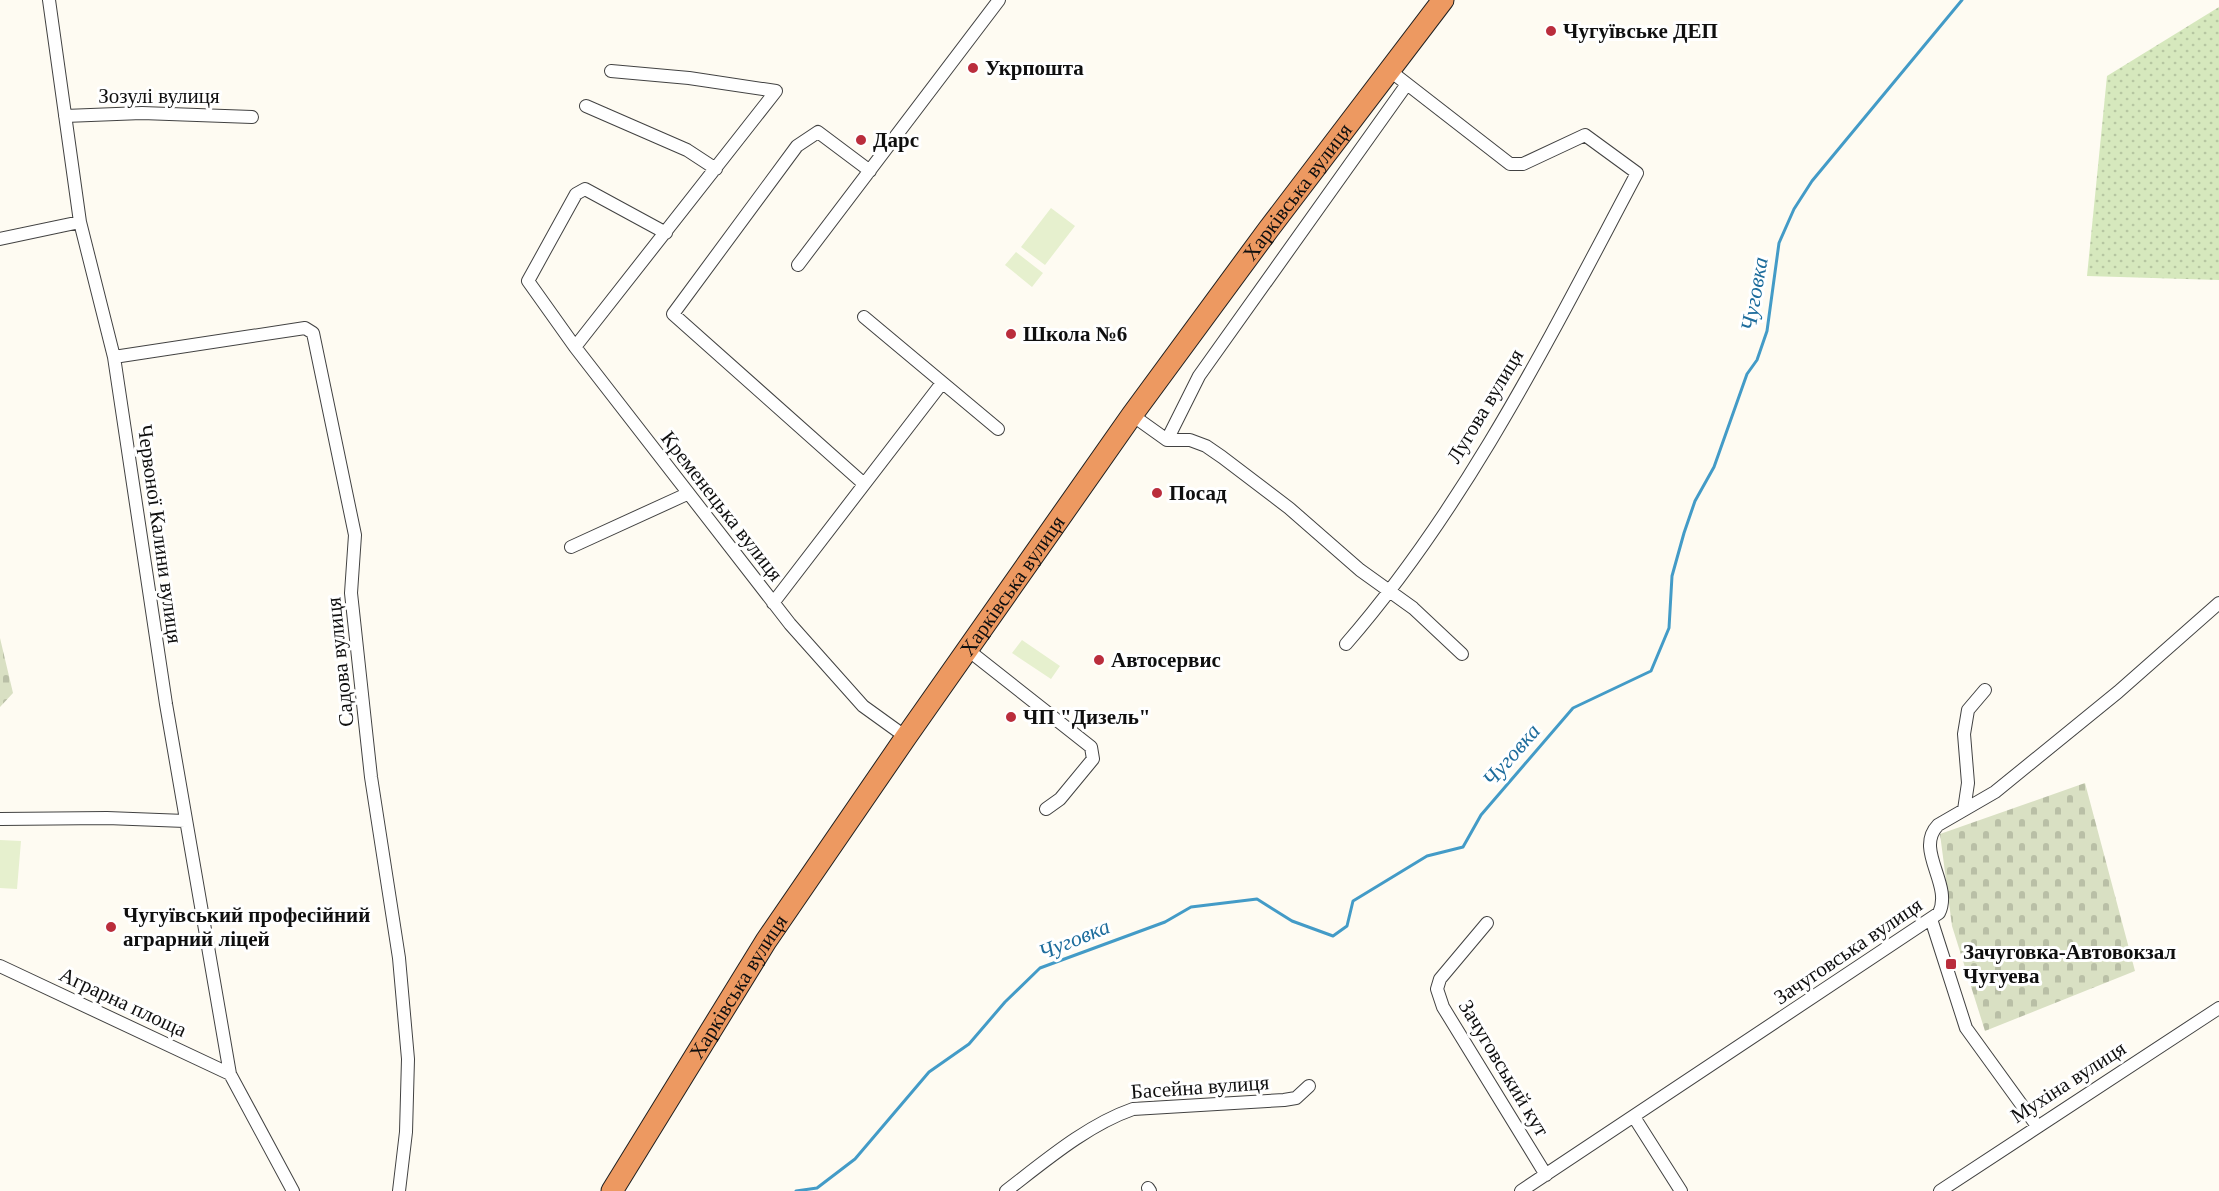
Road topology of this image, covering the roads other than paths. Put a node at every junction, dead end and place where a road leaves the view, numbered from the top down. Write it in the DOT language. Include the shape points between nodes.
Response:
graph roads {
  1 [pos="49,0"];
  2 [pos="999,0"];
  3 [pos="1443,0"];
  4 [pos="1389,70"];
  5 [pos="611,71"];
  6 [pos="1407,84"];
  7 [pos="586,106"];
  8 [pos="65,116"];
  9 [pos="252,117"];
  10 [pos="716,169"];
  11 [pos="870,171"];
  12 [pos="80,222"];
  13 [pos="666,233"];
  14 [pos="0,239"];
  15 [pos="798,265"];
  16 [pos="864,317"];
  17 [pos="575,347"];
  18 [pos="114,357"];
  19 [pos="942,382"];
  20 [pos="1132,415"];
  21 [pos="998,429"];
  22 [pos="1167,440"];
  23 [pos="864,484"];
  24 [pos="687,494"];
  25 [pos="571,547"];
  26 [pos="1388,591"];
  27 [pos="773,603"];
  28 [pos="2219,603"];
  29 [pos="1346,644"];
  30 [pos="968,650"];
  31 [pos="1462,654"];
  32 [pos="1985,690"];
  33 [pos="906,737"];
  34 [pos="1046,809"];
  35 [pos="1964,810"];
  36 [pos="0,819"];
  37 [pos="185,821"];
  38 [pos="1931,919"];
  39 [pos="1487,923"];
  40 [pos="0,966"];
  41 [pos="2219,1008"];
  42 [pos="230,1074"];
  43 [pos="1309,1086"];
  44 [pos="1634,1117"];
  45 [pos="2037,1126"];
  46 [pos="1546,1175"];
  47 [pos="293,1191"];
  48 [pos="399,1191"];
  49 [pos="612,1191"];
  50 [pos="1006,1191"];
  51 [pos="1523,1191"];
  52 [pos="1681,1191"];
  53 [pos="1940,1191"];
  1 -- 8 [label="street, Червоної Калини вулиця"];
  2 -- 11 [label="street"];
  3 -- 4 [label="highway, Харківська вулиця"];
  4 -- 6 [label="street"];
  4 -- 20 [label="highway, Харківська вулиця"];
  5 -- 10 [label="street" via="776,91"];
  6 -- 22 [label="street" via="1199,375"];
  6 -- 26 [label="street, Лугова вулиця" via="1510,164 1523,164 1585,135 1636,173 1488,442 1417,556"];
  7 -- 10 [label="street" via="687,150"];
  8 -- 9 [label="street, Зозулі вулиця" via="142,113"];
  8 -- 12 [label="street, Червоної Калини вулиця"];
  10 -- 13 [label="street"];
  11 -- 15 [label="street"];
  11 -- 23 [label="street" via="818,132 797,146 673,314"];
  12 -- 14 [label="street"];
  12 -- 18 [label="street, Червоної Калини вулиця"];
  13 -- 17 [label="street"];
  13 -- 17 [label="street, Кременецька вулиця" via="585,189 576,194 528,281"];
  16 -- 19 [label="street"];
  17 -- 24 [label="street, Кременецька вулиця"];
  18 -- 37 [label="street, Червоної Калини вулиця"];
  18 -- 48 [label="street, Садова вулиця" via="305,328 313,333 355,535 351,593 371,777 399,958 408,1059"];
  19 -- 21 [label="street"];
  19 -- 23 [label="street"];
  20 -- 22 [label="street"];
  20 -- 30 [label="highway, Харківська вулиця"];
  22 -- 26 [label="street" via="1190,440 1206,446 1289,508"];
  23 -- 27 [label="street"];
  24 -- 25 [label="street"];
  24 -- 27 [label="street, Кременецька вулиця"];
  26 -- 29 [label="street, Лугова вулиця"];
  26 -- 31 [label="street" via="1413,608"];
  27 -- 33 [label="street, Кременецька вулиця" via="863,706"];
  28 -- 35 [label="street, Зачуговська вулиця" via="1995,792"];
  30 -- 33 [label="highway, Харківська вулиця"];
  30 -- 34 [label="street" via="1091,747 1093,759 1060,799"];
  32 -- 35 [label="street" via="1968,710 1964,734 1968,783"];
  33 -- 49 [label="highway, Харківська вулиця" via="765,940"];
  35 -- 38 [label="street, Зачуговська вулиця" via="1932,831 1931,851 1943,898 1939,913"];
  36 -- 37 [label="street"];
  37 -- 42 [label="street, Червоної Калини вулиця"];
  38 -- 44 [label="street, Зачуговська вулиця"];
  38 -- 45 [label="street" via="1966,1028"];
  39 -- 46 [label="street, Зачуговський кут" via="1440,979 1437,989 1443,1007"];
  40 -- 42 [label="street, Аграрна площа"];
  41 -- 45 [label="street, Мухіна вулиця"];
  42 -- 47 [label="street, Червоної Калини вулиця"];
  43 -- 50 [label="street, Басейна вулиця" via="1296,1098 1284,1100 1126,1111 1059,1150"];
  44 -- 46 [label="street, Зачуговська вулиця"];
  44 -- 52 [label="street"];
  45 -- 53 [label="street, Мухіна вулиця"];
  46 -- 51 [label="street, Зачуговська вулиця"];
}
